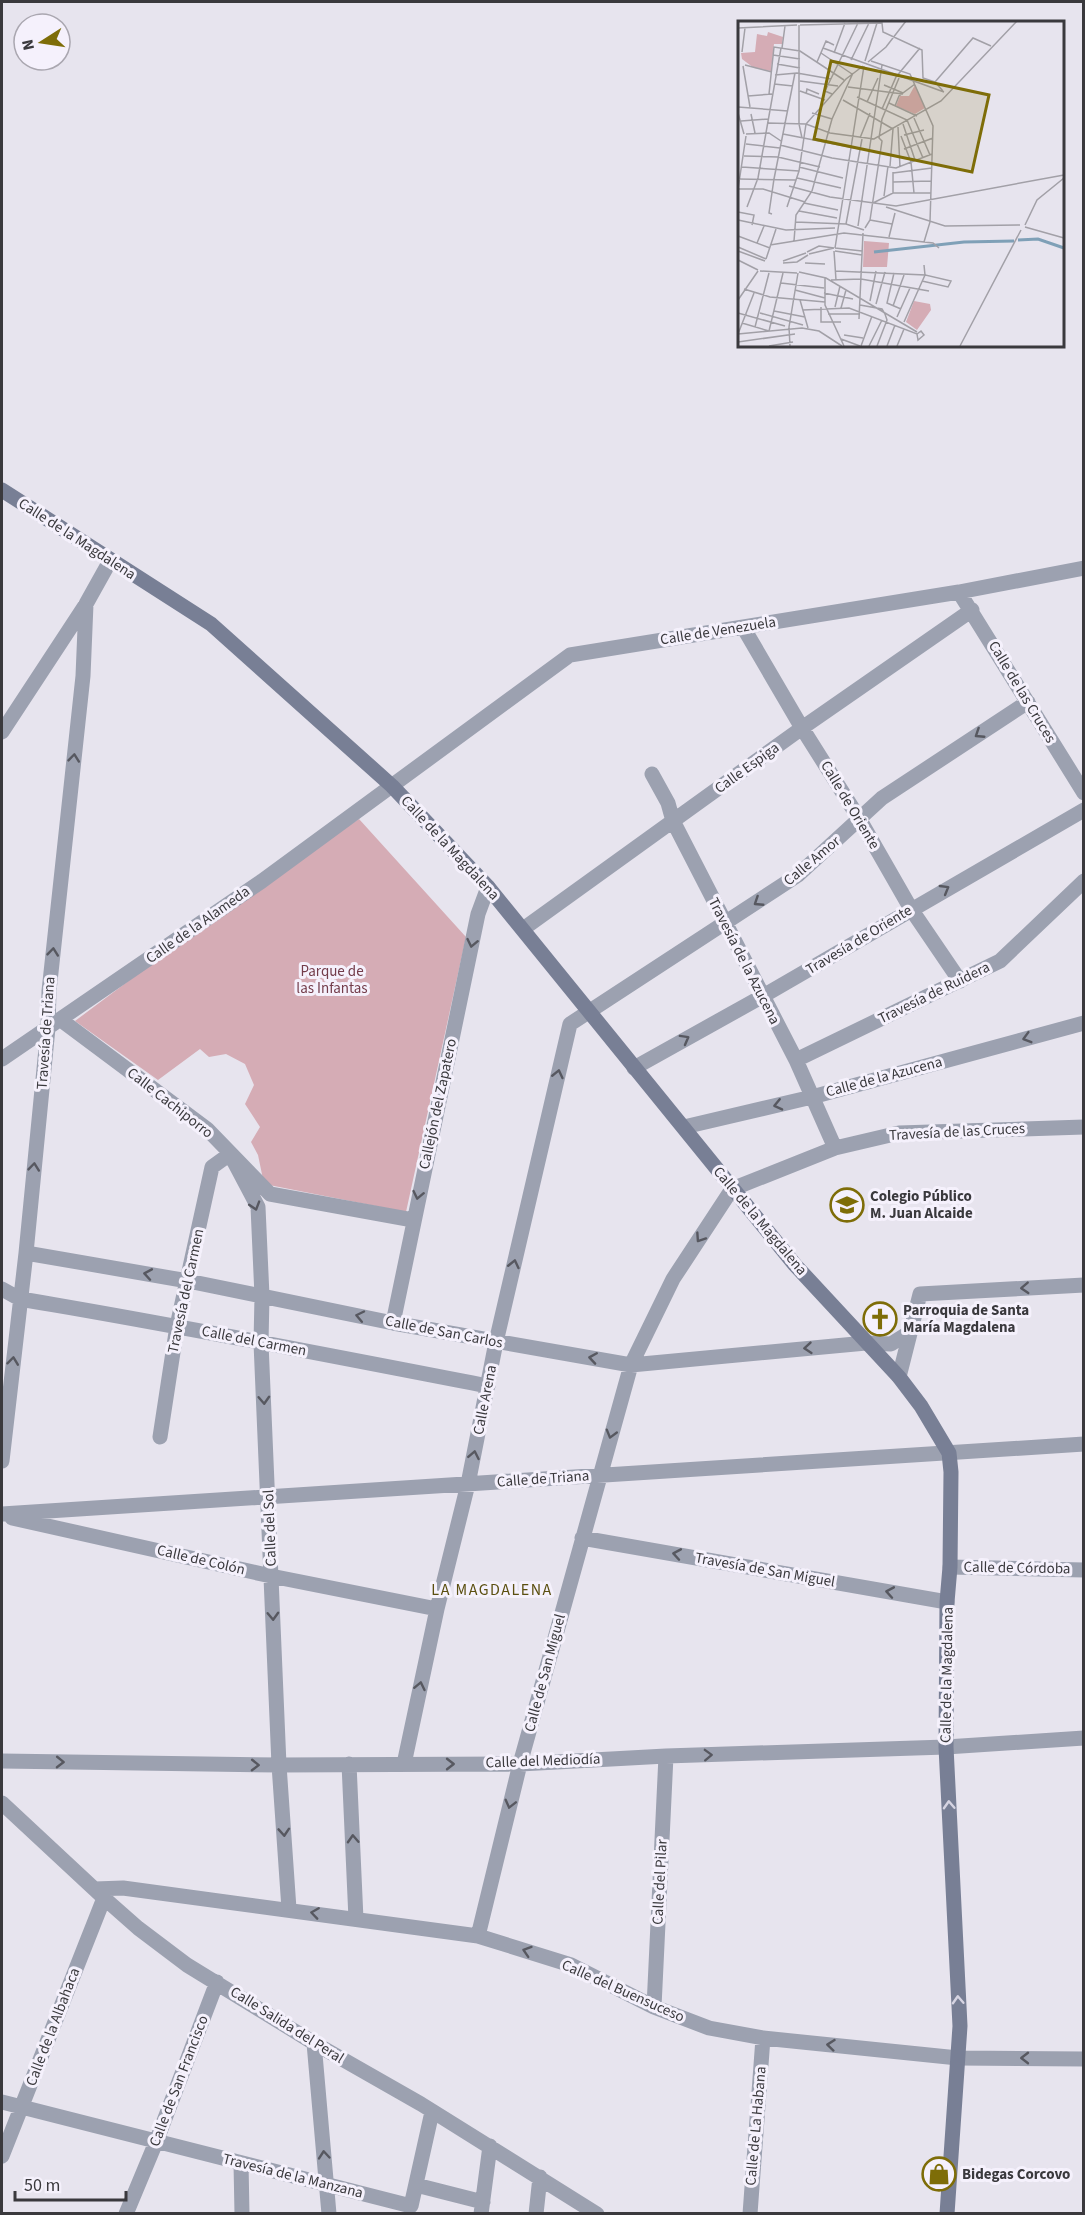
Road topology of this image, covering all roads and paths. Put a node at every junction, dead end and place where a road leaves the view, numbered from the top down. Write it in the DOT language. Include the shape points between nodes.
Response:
graph roads {
  1 [pos="2,490"];
  2 [pos="110,561"];
  3 [pos="1083,568"];
  4 [pos="959,592"];
  5 [pos="86,604"];
  6 [pos="972,610"];
  7 [pos="743,627"];
  8 [pos="1028,702"];
  9 [pos="802,728"];
  10 [pos="2,732"];
  11 [pos="652,774"];
  12 [pos="392,786"];
  13 [pos="1083,793"];
  14 [pos="1083,810"];
  15 [pos="860,820"];
  16 [pos="673,821"];
  17 [pos="1083,881"];
  18 [pos="488,887"];
  19 [pos="911,909"];
  20 [pos="725,923"];
  21 [pos="523,929"];
  22 [pos="960,981"];
  23 [pos="763,996"];
  24 [pos="588,1011"];
  25 [pos="1083,1023"];
  26 [pos="54,1024"];
  27 [pos="2,1059"];
  28 [pos="796,1060"];
  29 [pos="634,1068"];
  30 [pos="812,1097"];
  31 [pos="684,1127"];
  32 [pos="1083,1127"];
  33 [pos="835,1148"];
  34 [pos="230,1154"];
  35 [pos="732,1189"];
  36 [pos="413,1220"];
  37 [pos="26,1253"];
  38 [pos="188,1281"];
  39 [pos="1083,1285"];
  40 [pos="2,1288"];
  41 [pos="262,1296"];
  42 [pos="20,1299"];
  43 [pos="393,1323"];
  44 [pos="177,1326"];
  45 [pos="910,1332"];
  46 [pos="496,1342"];
  47 [pos="261,1343"];
  48 [pos="866,1343"];
  49 [pos="631,1365"];
  50 [pos="899,1377"];
  51 [pos="488,1386"];
  52 [pos="160,1437"];
  53 [pos="1083,1444"];
  54 [pos="949,1453"];
  55 [pos="2,1461"];
  56 [pos="599,1476"];
  57 [pos="468,1484"];
  58 [pos="269,1497"];
  59 [pos="2,1515"];
  60 [pos="582,1538"];
  61 [pos="950,1567"];
  62 [pos="1083,1570"];
  63 [pos="271,1576"];
  64 [pos="947,1602"];
  65 [pos="437,1609"];
  66 [pos="1083,1738"];
  67 [pos="946,1747"];
  68 [pos="666,1756"];
  69 [pos="2,1761"];
  70 [pos="349,1764"];
  71 [pos="404,1764"];
  72 [pos="520,1764"];
  73 [pos="279,1765"];
  74 [pos="2,1803"];
  75 [pos="99,1893"];
  76 [pos="289,1909"];
  77 [pos="356,1919"];
  78 [pos="477,1936"];
  79 [pos="217,1982"];
  80 [pos="654,2007"];
  81 [pos="763,2038"];
  82 [pos="314,2043"];
  83 [pos="957,2058"];
  84 [pos="1083,2059"];
  85 [pos="2,2102"];
  86 [pos="21,2107"];
  87 [pos="432,2112"];
  88 [pos="156,2142"];
  89 [pos="490,2146"];
  90 [pos="2,2156"];
  91 [pos="241,2163"];
  92 [pos="540,2177"];
  93 [pos="327,2185"];
  94 [pos="416,2185"];
  95 [pos="482,2208"];
  96 [pos="126,2214"];
  97 [pos="242,2214"];
  98 [pos="329,2214"];
  99 [pos="536,2214"];
  100 [pos="597,2214"];
  101 [pos="750,2214"];
  102 [pos="947,2214"];
  1 -- 2 [label="street, Calle de la Magdalena"];
  2 -- 5 [label="street"];
  2 -- 12 [label="street, Calle de la Magdalena" via="211,624"];
  3 -- 4 [label="street, Calle de Venezuela"];
  4 -- 6 [label="street, Calle de las Cruces"];
  4 -- 7 [label="street, Calle de Venezuela"];
  5 -- 10 [label="street"];
  26 -- 5 [label="street, Travesía de Triana, one-way" via="49,991 83,676"];
  6 -- 8 [label="street, Calle de las Cruces"];
  6 -- 9 [label="street, Calle Espiga"];
  7 -- 9 [label="street, Calle de Oriente"];
  7 -- 12 [label="street, Calle de Venezuela" via="570,655"];
  8 -- 13 [label="street, Calle de las Cruces"];
  8 -- 15 [label="street, Calle Amor, one-way" via="882,798"];
  9 -- 15 [label="street, Calle de Oriente"];
  9 -- 16 [label="street, Calle Espiga"];
  11 -- 16 [label="street, Travesía de la Azucena"];
  12 -- 18 [label="street, Calle de la Magdalena"];
  12 -- 26 [label="street, Calle de la Alameda"];
  19 -- 14 [label="street, Travesía de Oriente, one-way"];
  15 -- 19 [label="street, Calle de Oriente"];
  15 -- 20 [label="street, Calle Amor, one-way" via="798,876"];
  16 -- 20 [label="street, Travesía de la Azucena"];
  16 -- 21 [label="street, Calle Espiga"];
  17 -- 22 [label="street, Travesía de Ruidera" via="1000,961"];
  18 -- 21 [label="street, Calle de la Magdalena"];
  18 -- 36 [label="street, Callejón del Zapatero, one-way" via="478,914"];
  19 -- 22 [label="street, Calle de Oriente"];
  19 -- 23 [label="street, Travesía de Oriente"];
  20 -- 23 [label="street, Travesía de la Azucena"];
  20 -- 24 [label="street, Calle Amor"];
  21 -- 24 [label="street, Calle de la Magdalena"];
  22 -- 28 [label="street, Travesía de Ruidera"];
  23 -- 28 [label="street, Travesía de la Azucena"];
  29 -- 23 [label="street, Travesía de Oriente, one-way"];
  24 -- 29 [label="street, Calle de la Magdalena"];
  46 -- 24 [label="street, Calle Arena, one-way" via="570,1024"];
  25 -- 30 [label="street, Calle de la Azucena, one-way"];
  26 -- 27 [label="street, Calle de la Alameda"];
  26 -- 34 [label="street, Calle Cachiporro" via="207,1129"];
  37 -- 26 [label="street, Travesía de Triana, one-way"];
  28 -- 30 [label="street, Travesía de la Azucena"];
  29 -- 31 [label="street, Calle de la Magdalena"];
  30 -- 31 [label="street, Calle de la Azucena, one-way"];
  30 -- 33 [label="street, Travesía de la Azucena"];
  31 -- 35 [label="street, Calle de la Magdalena"];
  32 -- 33 [label="street, Travesía de las Cruces" via="899,1133"];
  33 -- 35 [label="street, Travesía de las Cruces"];
  34 -- 36 [label="street, Calle Cachiporro" via="270,1194"];
  34 -- 38 [label="street, Travesía del Carmen" via="212,1167"];
  34 -- 41 [label="street, Calle del Sol, one-way" via="258,1207"];
  35 -- 48 [label="street, Calle de la Magdalena"];
  35 -- 49 [label="street, Calle de San Miguel, one-way" via="673,1279"];
  36 -- 43 [label="street, Callejón del Zapatero"];
  38 -- 37 [label="street, Calle de San Carlos, one-way"];
  37 -- 42 [label="street, Travesía de Triana"];
  38 -- 41 [label="street, Calle de San Carlos"];
  38 -- 44 [label="street, Travesía del Carmen"];
  39 -- 45 [label="street, one-way" via="920,1294"];
  40 -- 42 [label="street"];
  43 -- 41 [label="street, Calle de San Carlos, one-way"];
  41 -- 47 [label="street, Calle del Sol"];
  42 -- 44 [label="street, Calle del Carmen"];
  55 -- 42 [label="street, Travesía de Triana, one-way"];
  43 -- 46 [label="street, Calle de San Carlos"];
  44 -- 47 [label="street, Calle del Carmen"];
  44 -- 52 [label="street, Travesía del Carmen"];
  45 -- 48 [label="street, Calle de San Carlos" via="891,1344"];
  45 -- 50 [label="street"];
  49 -- 46 [label="street, Calle de San Carlos, one-way"];
  46 -- 51 [label="street, Calle Arena"];
  47 -- 51 [label="street, Calle del Carmen"];
  47 -- 58 [label="street, Calle del Sol, one-way"];
  48 -- 49 [label="street, Calle de San Carlos, one-way"];
  48 -- 50 [label="street, Calle de la Magdalena"];
  49 -- 56 [label="street, Calle de San Miguel, one-way"];
  50 -- 54 [label="street, Calle de la Magdalena"];
  57 -- 51 [label="street, Calle Arena, one-way"];
  53 -- 54 [label="street, Calle de Triana"];
  54 -- 56 [label="street, Calle de Triana"];
  54 -- 61 [label="street, Calle de la Magdalena"];
  56 -- 57 [label="street, Calle de Triana"];
  56 -- 60 [label="street, Calle de San Miguel"];
  57 -- 58 [label="street, Calle de Triana"];
  57 -- 65 [label="street, Calle Arena"];
  58 -- 59 [label="street, Calle de Triana"];
  58 -- 63 [label="street, Calle del Sol"];
  59 -- 63 [label="street, Calle de Colón"];
  64 -- 60 [label="street, Travesía de San Miguel, one-way"];
  60 -- 72 [label="street, Calle de San Miguel"];
  61 -- 62 [label="street, Calle de Córdoba"];
  61 -- 64 [label="street, Calle de la Magdalena"];
  63 -- 65 [label="street, Calle de Colón"];
  63 -- 73 [label="street, Calle del Sol, one-way"];
  64 -- 67 [label="street, Calle de la Magdalena"];
  71 -- 65 [label="street, Calle Arena, one-way"];
  66 -- 67 [label="street, Calle del Mediodía"];
  68 -- 67 [label="street, Calle del Mediodía, one-way"];
  83 -- 67 [label="street, Calle de la Magdalena, one-way" via="960,2026"];
  68 -- 72 [label="street, Calle del Mediodía"];
  68 -- 80 [label="street, Calle del Pilar"];
  69 -- 73 [label="street, Calle del Mediodía, one-way"];
  70 -- 71 [label="street, Calle del Mediodía"];
  70 -- 73 [label="street, Calle del Mediodía"];
  77 -- 70 [label="street, one-way"];
  71 -- 72 [label="street, Calle del Mediodía, one-way"];
  72 -- 78 [label="street, Calle de San Miguel, one-way"];
  73 -- 76 [label="street, Calle del Sol, one-way"];
  74 -- 75 [label="street, Calle Salida del Peral"];
  75 -- 76 [label="street, Calle del Buensuceso" via="123,1888"];
  75 -- 79 [label="street, Calle Salida del Peral" via="187,1965"];
  75 -- 86 [label="street, Calle de la Albahaca"];
  77 -- 76 [label="street, Calle del Buensuceso, one-way"];
  77 -- 78 [label="street, Calle del Buensuceso"];
  80 -- 78 [label="street, Calle del Buensuceso, one-way" via="571,1965"];
  79 -- 82 [label="street, Calle Salida del Peral"];
  79 -- 88 [label="street, Calle de San Francisco"];
  80 -- 81 [label="street, Calle del Buensuceso" via="709,2028"];
  83 -- 81 [label="street, Calle del Buensuceso, one-way"];
  81 -- 101 [label="street, Calle de La Habana"];
  82 -- 87 [label="street, Calle Salida del Peral"];
  93 -- 82 [label="street, one-way"];
  84 -- 83 [label="street, Calle del Buensuceso, one-way"];
  83 -- 102 [label="street, Calle de la Magdalena"];
  85 -- 86 [label="street, Travesía de la Manzana"];
  86 -- 88 [label="street, Travesía de la Manzana"];
  86 -- 90 [label="street, Calle de la Albahaca"];
  87 -- 89 [label="street, Calle Salida del Peral"];
  87 -- 94 [label="street"];
  88 -- 91 [label="street, Travesía de la Manzana"];
  88 -- 96 [label="street, Calle de San Francisco"];
  89 -- 92 [label="street, Calle Salida del Peral"];
  89 -- 95 [label="street"];
  91 -- 93 [label="street, Travesía de la Manzana"];
  91 -- 97 [label="street"];
  92 -- 99 [label="street"];
  92 -- 100 [label="street, Calle Salida del Peral"];
  93 -- 94 [label="street, Travesía de la Manzana" via="411,2206"];
  93 -- 98 [label="street"];
  94 -- 95 [label="street"];
}
